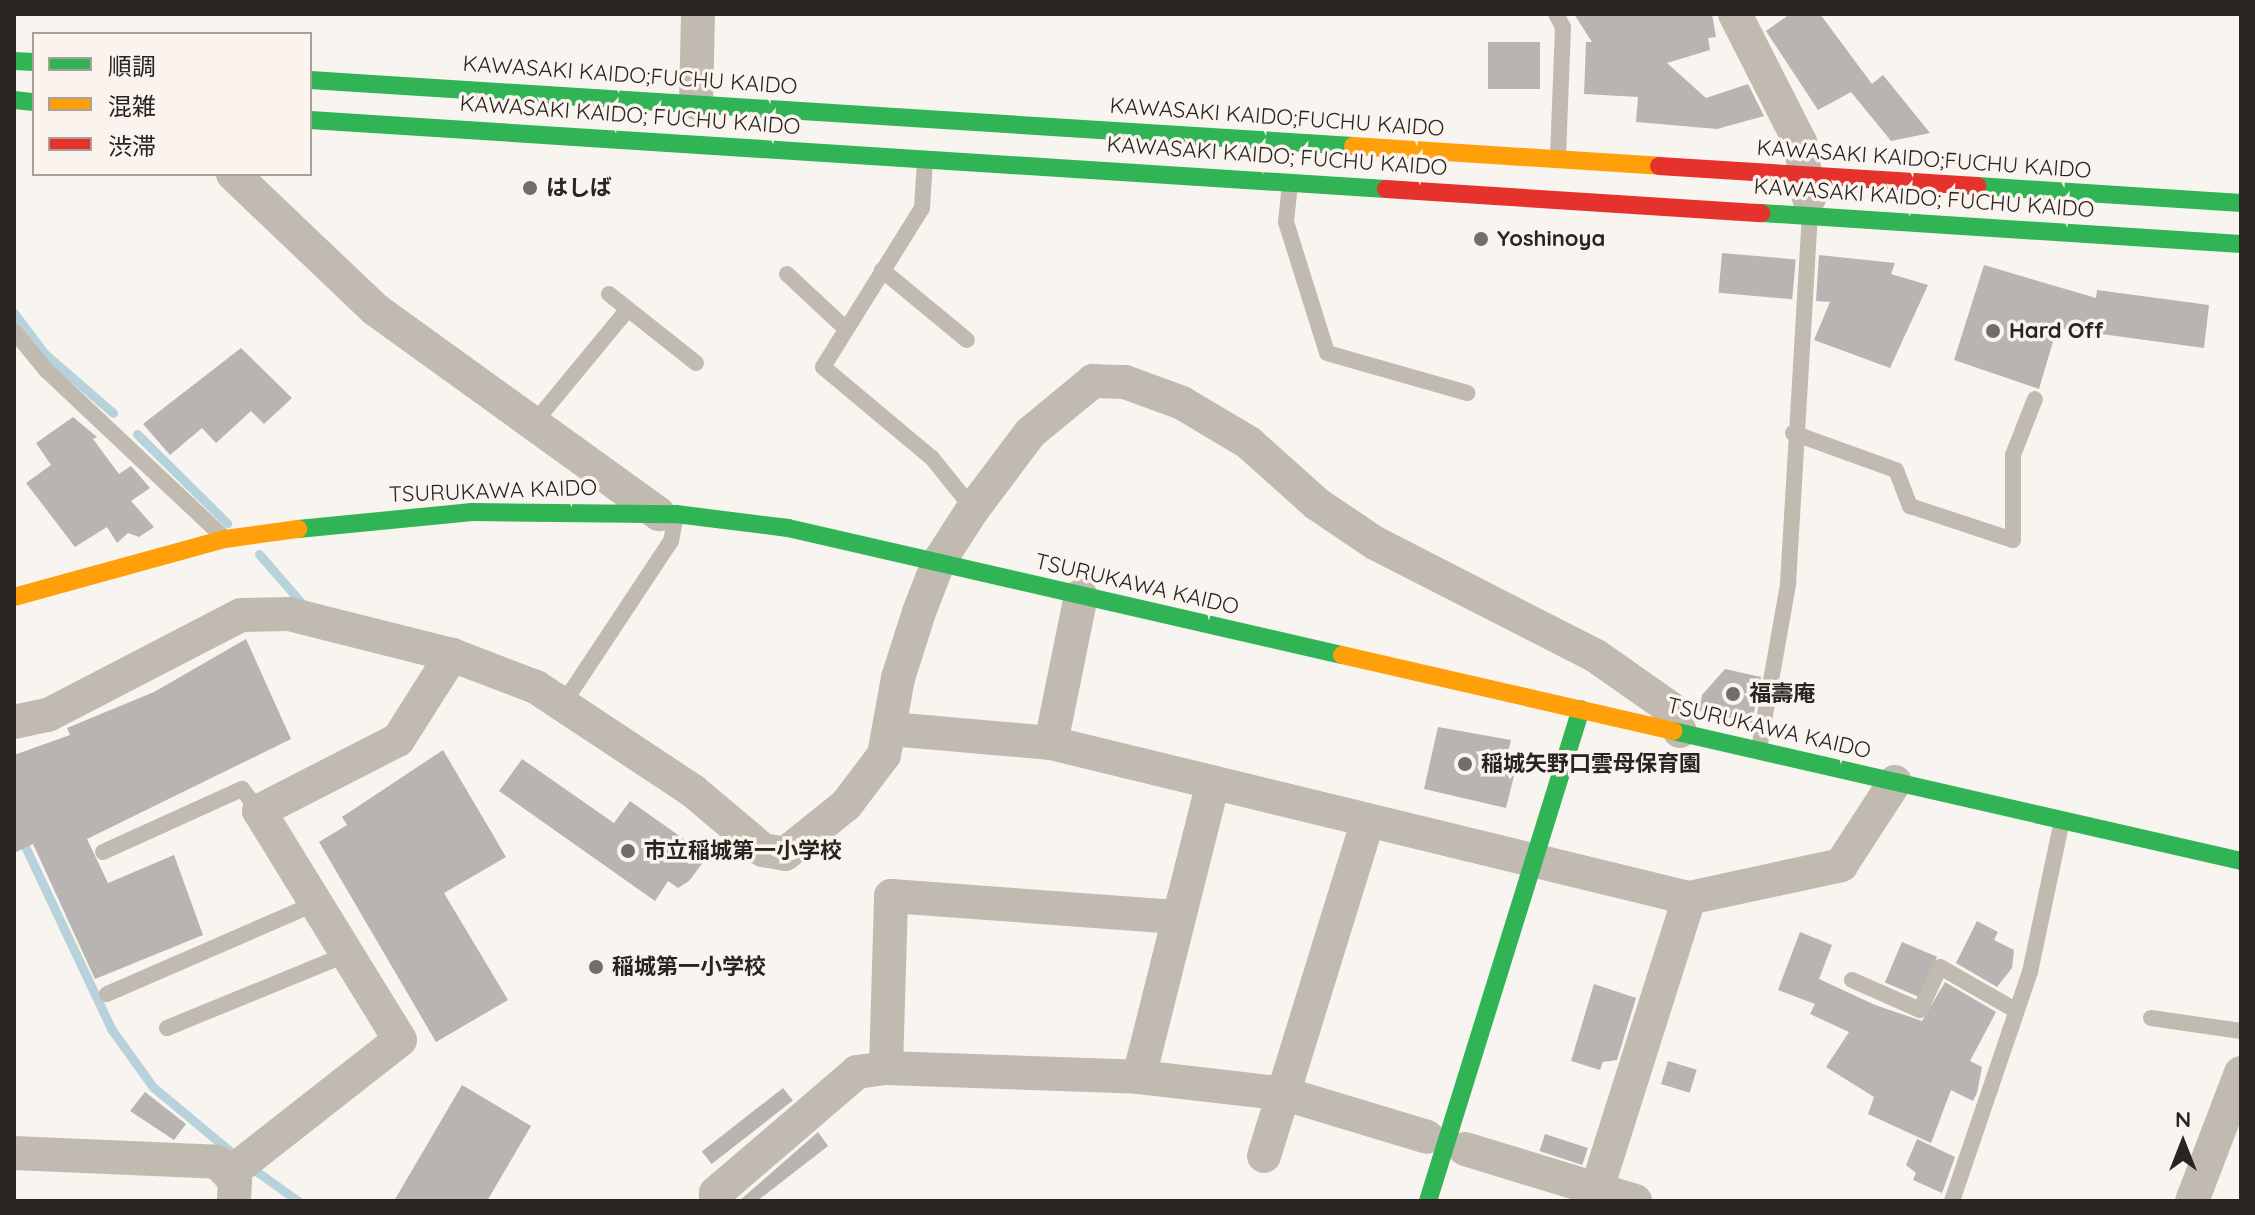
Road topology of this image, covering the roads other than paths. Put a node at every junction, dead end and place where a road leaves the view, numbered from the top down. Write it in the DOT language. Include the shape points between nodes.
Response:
graph roads {
  1 [pos="698,14"];
  2 [pos="1556,14"];
  3 [pos="1735,14"];
  4 [pos="312,80"];
  5 [pos="696,103"];
  6 [pos="312,120"];
  7 [pos="925,158"];
  8 [pos="1558,160"];
  9 [pos="235,176"];
  10 [pos="1809,176"];
  11 [pos="1290,181"];
  12 [pos="2241,203"];
  13 [pos="1810,214"];
  14 [pos="2241,244"];
  15 [pos="882,270"];
  16 [pos="787,274"];
  17 [pos="609,294"];
  18 [pos="627,310"];
  19 [pos="845,328"];
  20 [pos="14,331"];
  21 [pos="967,340"];
  22 [pos="696,363"];
  23 [pos="1467,393"];
  24 [pos="2035,399"];
  25 [pos="534,423"];
  26 [pos="1793,433"];
  27 [pos="973,509"];
  28 [pos="668,514"];
  29 [pos="225,539"];
  30 [pos="938,563"];
  31 [pos="1081,596"];
  32 [pos="14,597"];
  33 [pos="452,655"];
  34 [pos="561,707"];
  35 [pos="1581,709"];
  36 [pos="14,722"];
  37 [pos="891,729"];
  38 [pos="1680,731"];
  39 [pos="1051,743"];
  40 [pos="1758,751"];
  41 [pos="1213,782"];
  42 [pos="1895,782"];
  43 [pos="259,811"];
  44 [pos="2062,819"];
  45 [pos="1368,821"];
  46 [pos="103,852"];
  47 [pos="1533,859"];
  48 [pos="2241,861"];
  49 [pos="1689,898"];
  50 [pos="314,904"];
  51 [pos="1176,917"];
  52 [pos="347,954"];
  53 [pos="1852,980"];
  54 [pos="107,994"];
  55 [pos="2015,1010"];
  56 [pos="2151,1018"];
  57 [pos="167,1028"];
  58 [pos="2241,1031"];
  59 [pos="886,1068"];
  60 [pos="2241,1073"];
  61 [pos="1139,1077"];
  62 [pos="1285,1094"];
  63 [pos="1427,1137"];
  64 [pos="1465,1149"];
  65 [pos="14,1153"];
  66 [pos="1264,1156"];
  67 [pos="239,1174"];
  68 [pos="1595,1196"];
  69 [pos="716,1201"];
  70 [pos="1428,1201"];
  71 [pos="1635,1201"];
  72 [pos="1952,1201"];
  73 [pos="2192,1201"];
  1 -- 5 [label="street"];
  2 -- 8 [label="lane" via="1563,27"];
  3 -- 10 [label="street" via="1786,110"];
  4 -- 5 [label="main road, KAWASAKI KAIDO;FUCHU KAIDO"];
  5 -- 8 [label="main road, KAWASAKI KAIDO;FUCHU KAIDO"];
  6 -- 7 [label="main road, KAWASAKI KAIDO; FUCHU KAIDO"];
  7 -- 11 [label="main road, KAWASAKI KAIDO; FUCHU KAIDO"];
  7 -- 15 [label="lane" via="922,208"];
  8 -- 10 [label="main road, KAWASAKI KAIDO;FUCHU KAIDO"];
  9 -- 25 [label="street" via="376,310"];
  10 -- 12 [label="main road, KAWASAKI KAIDO;FUCHU KAIDO"];
  10 -- 13 [label="street"];
  11 -- 13 [label="main road, KAWASAKI KAIDO; FUCHU KAIDO"];
  11 -- 23 [label="lane" via="1286,222 1327,353"];
  13 -- 14 [label="main road, KAWASAKI KAIDO; FUCHU KAIDO"];
  13 -- 26 [label="lane" via="1805,337"];
  15 -- 19 [label="lane"];
  15 -- 21 [label="lane"];
  16 -- 19 [label="lane"];
  17 -- 18 [label="lane"];
  18 -- 22 [label="lane"];
  18 -- 25 [label="lane"];
  19 -- 27 [label="lane" via="823,367 932,458"];
  20 -- 29 [label="lane" via="46,370"];
  24 -- 26 [label="lane" via="2013,455 2013,540 1910,506 1896,470"];
  25 -- 28 [label="street"];
  26 -- 40 [label="lane" via="1788,584"];
  27 -- 30 [label="street"];
  27 -- 38 [label="street" via="1057,406 1093,381 1125,382 1182,403 1249,443 1317,504 1375,543 1596,656 1670,708"];
  28 -- 29 [label="main road, TSURUKAWA KAIDO" via="472,512"];
  28 -- 30 [label="main road, TSURUKAWA KAIDO" via="788,528"];
  28 -- 34 [label="lane" via="671,541"];
  29 -- 32 [label="main road, TSURUKAWA KAIDO"];
  30 -- 31 [label="main road, TSURUKAWA KAIDO"];
  30 -- 37 [label="street" via="898,678"];
  31 -- 35 [label="main road, TSURUKAWA KAIDO"];
  31 -- 39 [label="street"];
  33 -- 34 [label="street" via="536,687"];
  33 -- 36 [label="street" via="289,614 241,615 48,715"];
  33 -- 43 [label="street" via="398,740"];
  34 -- 37 [label="street" via="693,791 773,856 785,854 846,805 884,755"];
  35 -- 38 [label="main road, TSURUKAWA KAIDO"];
  35 -- 47 [label="main road"];
  37 -- 39 [label="street"];
  38 -- 40 [label="main road, TSURUKAWA KAIDO"];
  39 -- 41 [label="street"];
  40 -- 42 [label="main road, TSURUKAWA KAIDO"];
  41 -- 45 [label="street"];
  41 -- 51 [label="street"];
  42 -- 44 [label="main road, TSURUKAWA KAIDO"];
  42 -- 49 [label="street" via="1841,865"];
  43 -- 46 [label="lane" via="242,789"];
  43 -- 50 [label="street"];
  44 -- 48 [label="main road, TSURUKAWA KAIDO"];
  44 -- 55 [label="lane" via="2030,972"];
  45 -- 47 [label="street"];
  45 -- 62 [label="street"];
  47 -- 49 [label="street"];
  47 -- 70 [label="main road"];
  49 -- 68 [label="street"];
  50 -- 52 [label="street"];
  50 -- 54 [label="lane"];
  51 -- 59 [label="street" via="891,896"];
  51 -- 61 [label="street"];
  52 -- 57 [label="lane"];
  52 -- 67 [label="street" via="400,1040"];
  53 -- 55 [label="lane" via="1920,1010 1940,967"];
  55 -- 72 [label="lane"];
  56 -- 58 [label="lane"];
  59 -- 61 [label="street"];
  59 -- 69 [label="street" via="857,1072 716,1193"];
  60 -- 73 [label="street"];
  61 -- 62 [label="street"];
  62 -- 63 [label="street"];
  62 -- 66 [label="street"];
  64 -- 68 [label="street"];
  65 -- 67 [label="street" via="217,1162"];
  68 -- 71 [label="street"];
}
